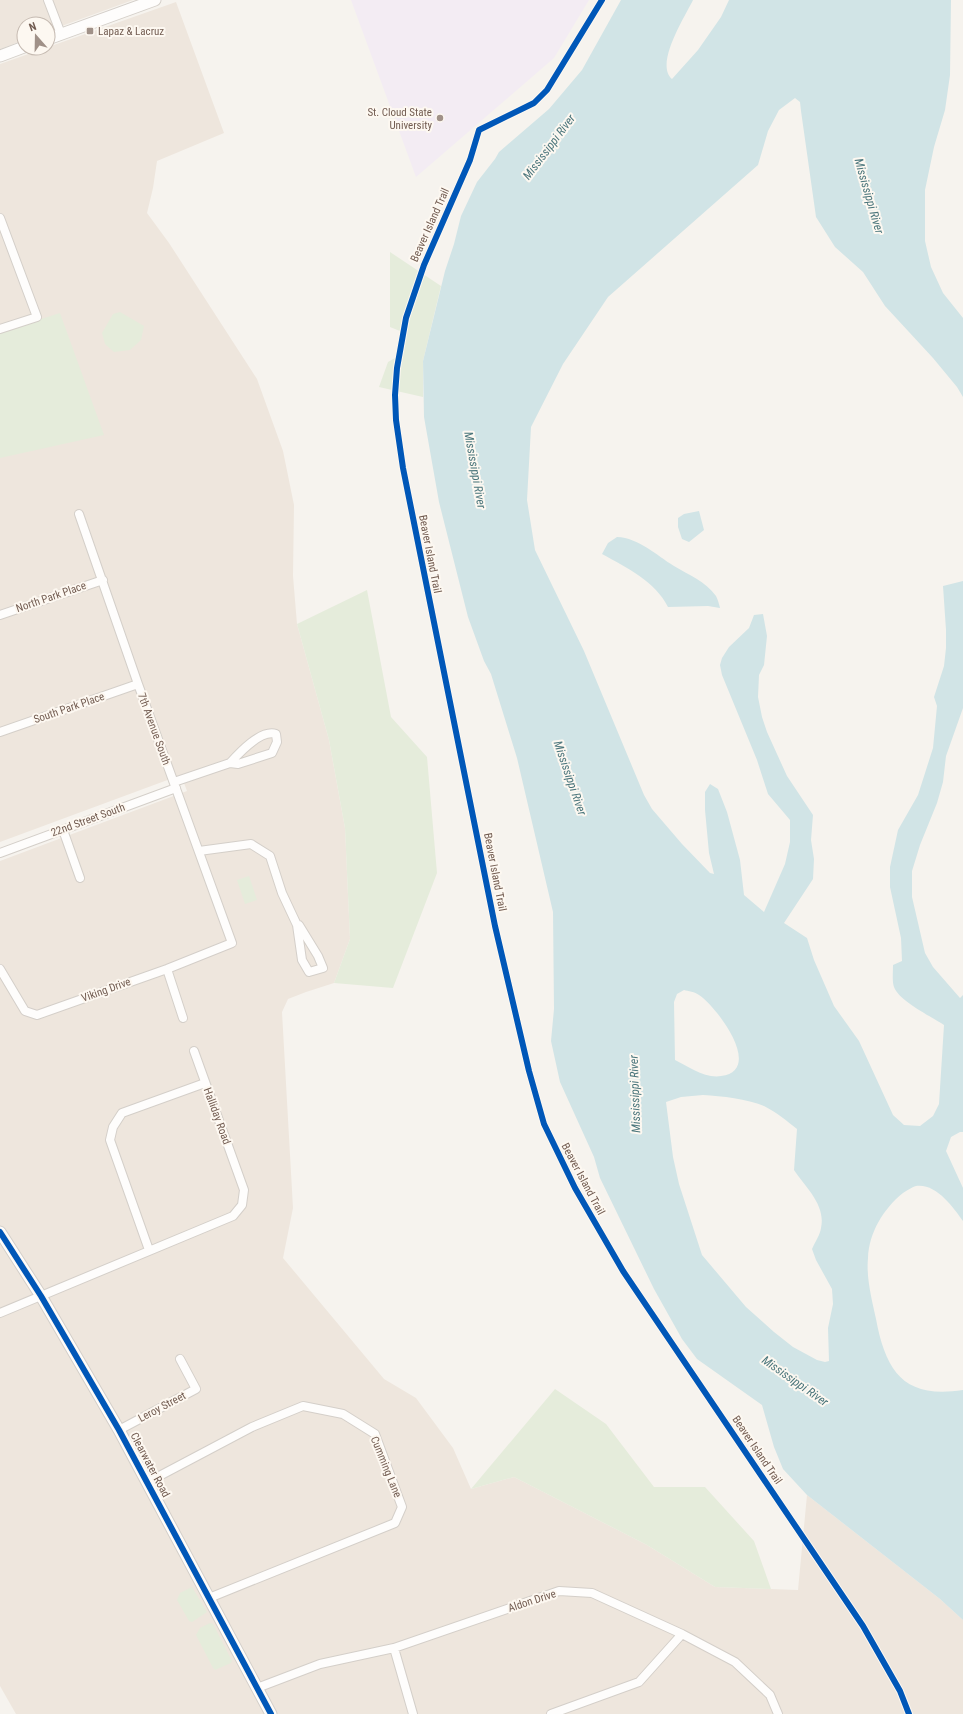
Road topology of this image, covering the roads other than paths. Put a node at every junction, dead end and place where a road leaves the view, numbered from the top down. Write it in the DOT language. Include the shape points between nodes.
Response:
graph roads {
  1 [pos="48,0"];
  2 [pos="154,0"];
  3 [pos="61,34"];
  4 [pos="56,36"];
  5 [pos="16,50"];
  6 [pos="0,56"];
  7 [pos="0,218"];
  8 [pos="0,329"];
  9 [pos="79,514"];
  10 [pos="103,580"];
  11 [pos="0,615"];
  12 [pos="138,684"];
  13 [pos="0,732"];
  14 [pos="230,763"];
  15 [pos="175,785"];
  16 [pos="63,830"];
  17 [pos="199,851"];
  18 [pos="0,853"];
  19 [pos="80,878"];
  20 [pos="297,925"];
  21 [pos="232,943"];
  22 [pos="0,969"];
  23 [pos="167,969"];
  24 [pos="183,1018"];
  25 [pos="194,1051"];
  26 [pos="205,1083"];
  27 [pos="0,1232"];
  28 [pos="149,1250"];
  29 [pos="41,1296"];
  30 [pos="0,1313"];
  31 [pos="180,1359"];
  32 [pos="119,1430"];
  33 [pos="148,1482"];
  34 [pos="209,1598"];
  35 [pos="682,1634"];
  36 [pos="394,1648"];
  37 [pos="257,1688"];
  38 [pos="271,1714"];
  39 [pos="413,1714"];
  40 [pos="551,1714"];
  41 [pos="778,1714"];
  1 -- 3 [label="street"];
  2 -- 3 [label="street"];
  3 -- 4 [label="street"];
  5 -- 6 [label="street"];
  7 -- 8 [label="street" via="37,317"];
  9 -- 10 [label="street, 7th Avenue South"];
  10 -- 11 [label="street, North Park Place"];
  10 -- 12 [label="street, 7th Avenue South"];
  12 -- 13 [label="street, South Park Place"];
  12 -- 15 [label="street, 7th Avenue South"];
  14 -- 14 [label="street, 22nd Street South" via="238,764 272,753 277,744 276,734 269,733 256,740"];
  14 -- 15 [label="street, 22nd Street South"];
  15 -- 16 [label="street, 22nd Street South"];
  15 -- 17 [label="street, 7th Avenue South"];
  16 -- 18 [label="street, 22nd Street South"];
  16 -- 19 [label="street"];
  17 -- 20 [label="street" via="251,844 270,856 282,893"];
  17 -- 21 [label="street, 7th Avenue South"];
  20 -- 20 [label="street" via="302,960 309,972 323,968"];
  21 -- 23 [label="street, Viking Drive"];
  22 -- 23 [label="street, Viking Drive" via="25,1011 37,1015"];
  23 -- 24 [label="street"];
  25 -- 26 [label="street"];
  26 -- 28 [label="street, Halliday Road" via="244,1190 242,1205 233,1216"];
  26 -- 28 [label="street, Halliday Road" via="122,1113 113,1127 110,1140"];
  27 -- 29 [label="street, Clearwater Road"];
  28 -- 29 [label="street, Halliday Road"];
  29 -- 30 [label="street, Halliday Road"];
  29 -- 32 [label="street, Clearwater Road"];
  31 -- 32 [label="street, Leroy Street" via="196,1389"];
  32 -- 33 [label="street, Clearwater Road"];
  33 -- 34 [label="street, Clearwater Road"];
  33 -- 34 [label="street, Cumming Lane" via="252,1427 302,1406 344,1414 375,1434 402,1507 395,1523"];
  34 -- 37 [label="street, Clearwater Road"];
  35 -- 36 [label="street, Aldon Drive" via="592,1593 559,1591"];
  35 -- 40 [label="street" via="639,1682"];
  35 -- 41 [label="street, Aldon Drive" via="735,1662 770,1695"];
  36 -- 37 [label="street, Aldon Drive" via="320,1664"];
  36 -- 39 [label="street"];
  37 -- 38 [label="street, Clearwater Road"];
}
